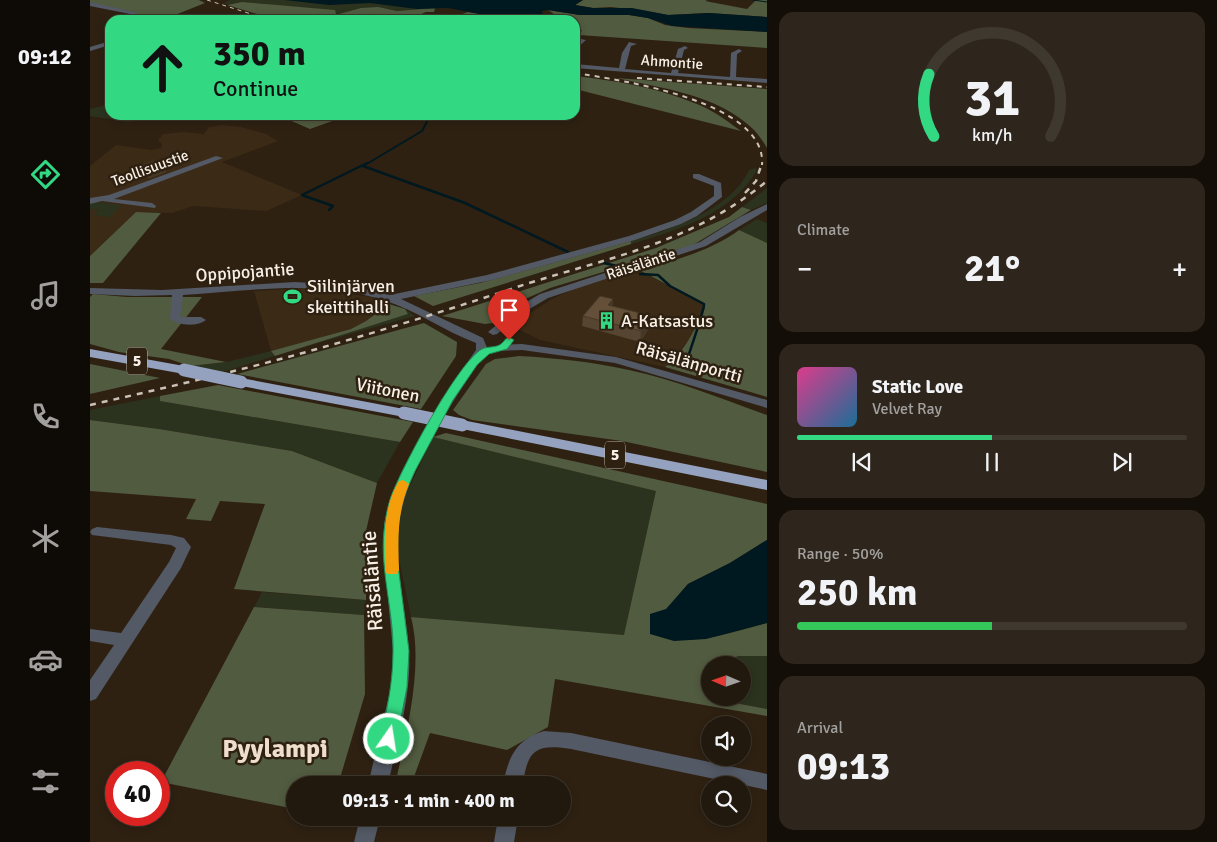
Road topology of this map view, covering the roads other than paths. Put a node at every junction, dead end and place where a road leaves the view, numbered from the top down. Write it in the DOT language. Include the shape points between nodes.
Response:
graph roads {
  1 [pos="90,4"];
  2 [pos="136,15"];
  3 [pos="583,40"];
  4 [pos="580,43"];
  5 [pos="105,44"];
  6 [pos="634,44"];
  7 [pos="685,48"];
  8 [pos="90,49"];
  9 [pos="739,51"];
  10 [pos="580,67"];
  11 [pos="622,71"];
  12 [pos="674,75"];
  13 [pos="733,79"];
  14 [pos="767,81"];
  15 [pos="219,158"];
  16 [pos="696,176"];
  17 [pos="100,200"];
  18 [pos="90,201"];
  19 [pos="152,206"];
  20 [pos="767,207"];
  21 [pos="90,291"];
  22 [pos="178,292"];
  23 [pos="391,298"];
  24 [pos="514,317"];
  25 [pos="201,320"];
  26 [pos="485,337"];
  27 [pos="507,337"];
  28 [pos="497,348"];
  29 [pos="541,349"];
  30 [pos="90,353"];
  31 [pos="473,363"];
  32 [pos="767,404"];
  33 [pos="767,485"];
  34 [pos="98,532"];
  35 [pos="90,635"];
  36 [pos="125,640"];
  37 [pos="90,694"];
  38 [pos="380,776"];
  39 [pos="515,776"];
  40 [pos="767,782"];
  41 [pos="368,826"];
  42 [pos="507,826"];
  43 [pos="364,842"];
  44 [pos="504,842"];
  1 -- 2 [label="street"];
  3 -- 4 [label="street"];
  5 -- 8 [label="street"];
  6 -- 11 [label="street" via="629,44 625,53"];
  7 -- 12 [label="street" via="681,49"];
  9 -- 13 [label="street" via="734,53"];
  10 -- 11 [label="street, Ahmontie"];
  11 -- 12 [label="street, Ahmontie"];
  12 -- 13 [label="street, Ahmontie"];
  13 -- 14 [label="street, Ahmontie"];
  15 -- 17 [label="street, Teollisuustie"];
  16 -- 23 [label="street" via="718,184 718,196 678,222 488,278"];
  17 -- 18 [label="street, Teollisuustie"];
  17 -- 19 [label="street"];
  20 -- 24 [label="street, Räisäläntie" via="703,244 544,296"];
  21 -- 22 [label="street, Oppipojantie" via="125,294"];
  22 -- 23 [label="street, Oppipojantie" via="304,284 359,290"];
  22 -- 25 [label="street" via="176,318 180,321"];
  23 -- 26 [label="street, Oppipojantie" via="453,330"];
  24 -- 26 [label="street, Räisäläntie"];
  24 -- 27 [label="street"];
  26 -- 27 [label="street"];
  26 -- 28 [label="street"];
  26 -- 31 [label="street" via="482,350"];
  27 -- 28 [label="street" via="509,343"];
  27 -- 29 [label="street"];
  28 -- 29 [label="street"];
  28 -- 31 [label="street" via="486,351"];
  29 -- 32 [label="street, Räisälänportti" via="616,360"];
  30 -- 33 [label="highway, Viitonen / 5, bridge"];
  31 -- 38 [label="street, Räisäläntie" via="447,400 409,471 397,498 391,524 391,557 401,651 400,687"];
  34 -- 36 [label="street" via="171,540 184,547"];
  35 -- 36 [label="street"];
  36 -- 37 [label="street"];
  39 -- 40 [label="street" via="524,751 544,739 572,741"];
  41 -- 43 [label="street"];
  42 -- 44 [label="street"];
}
